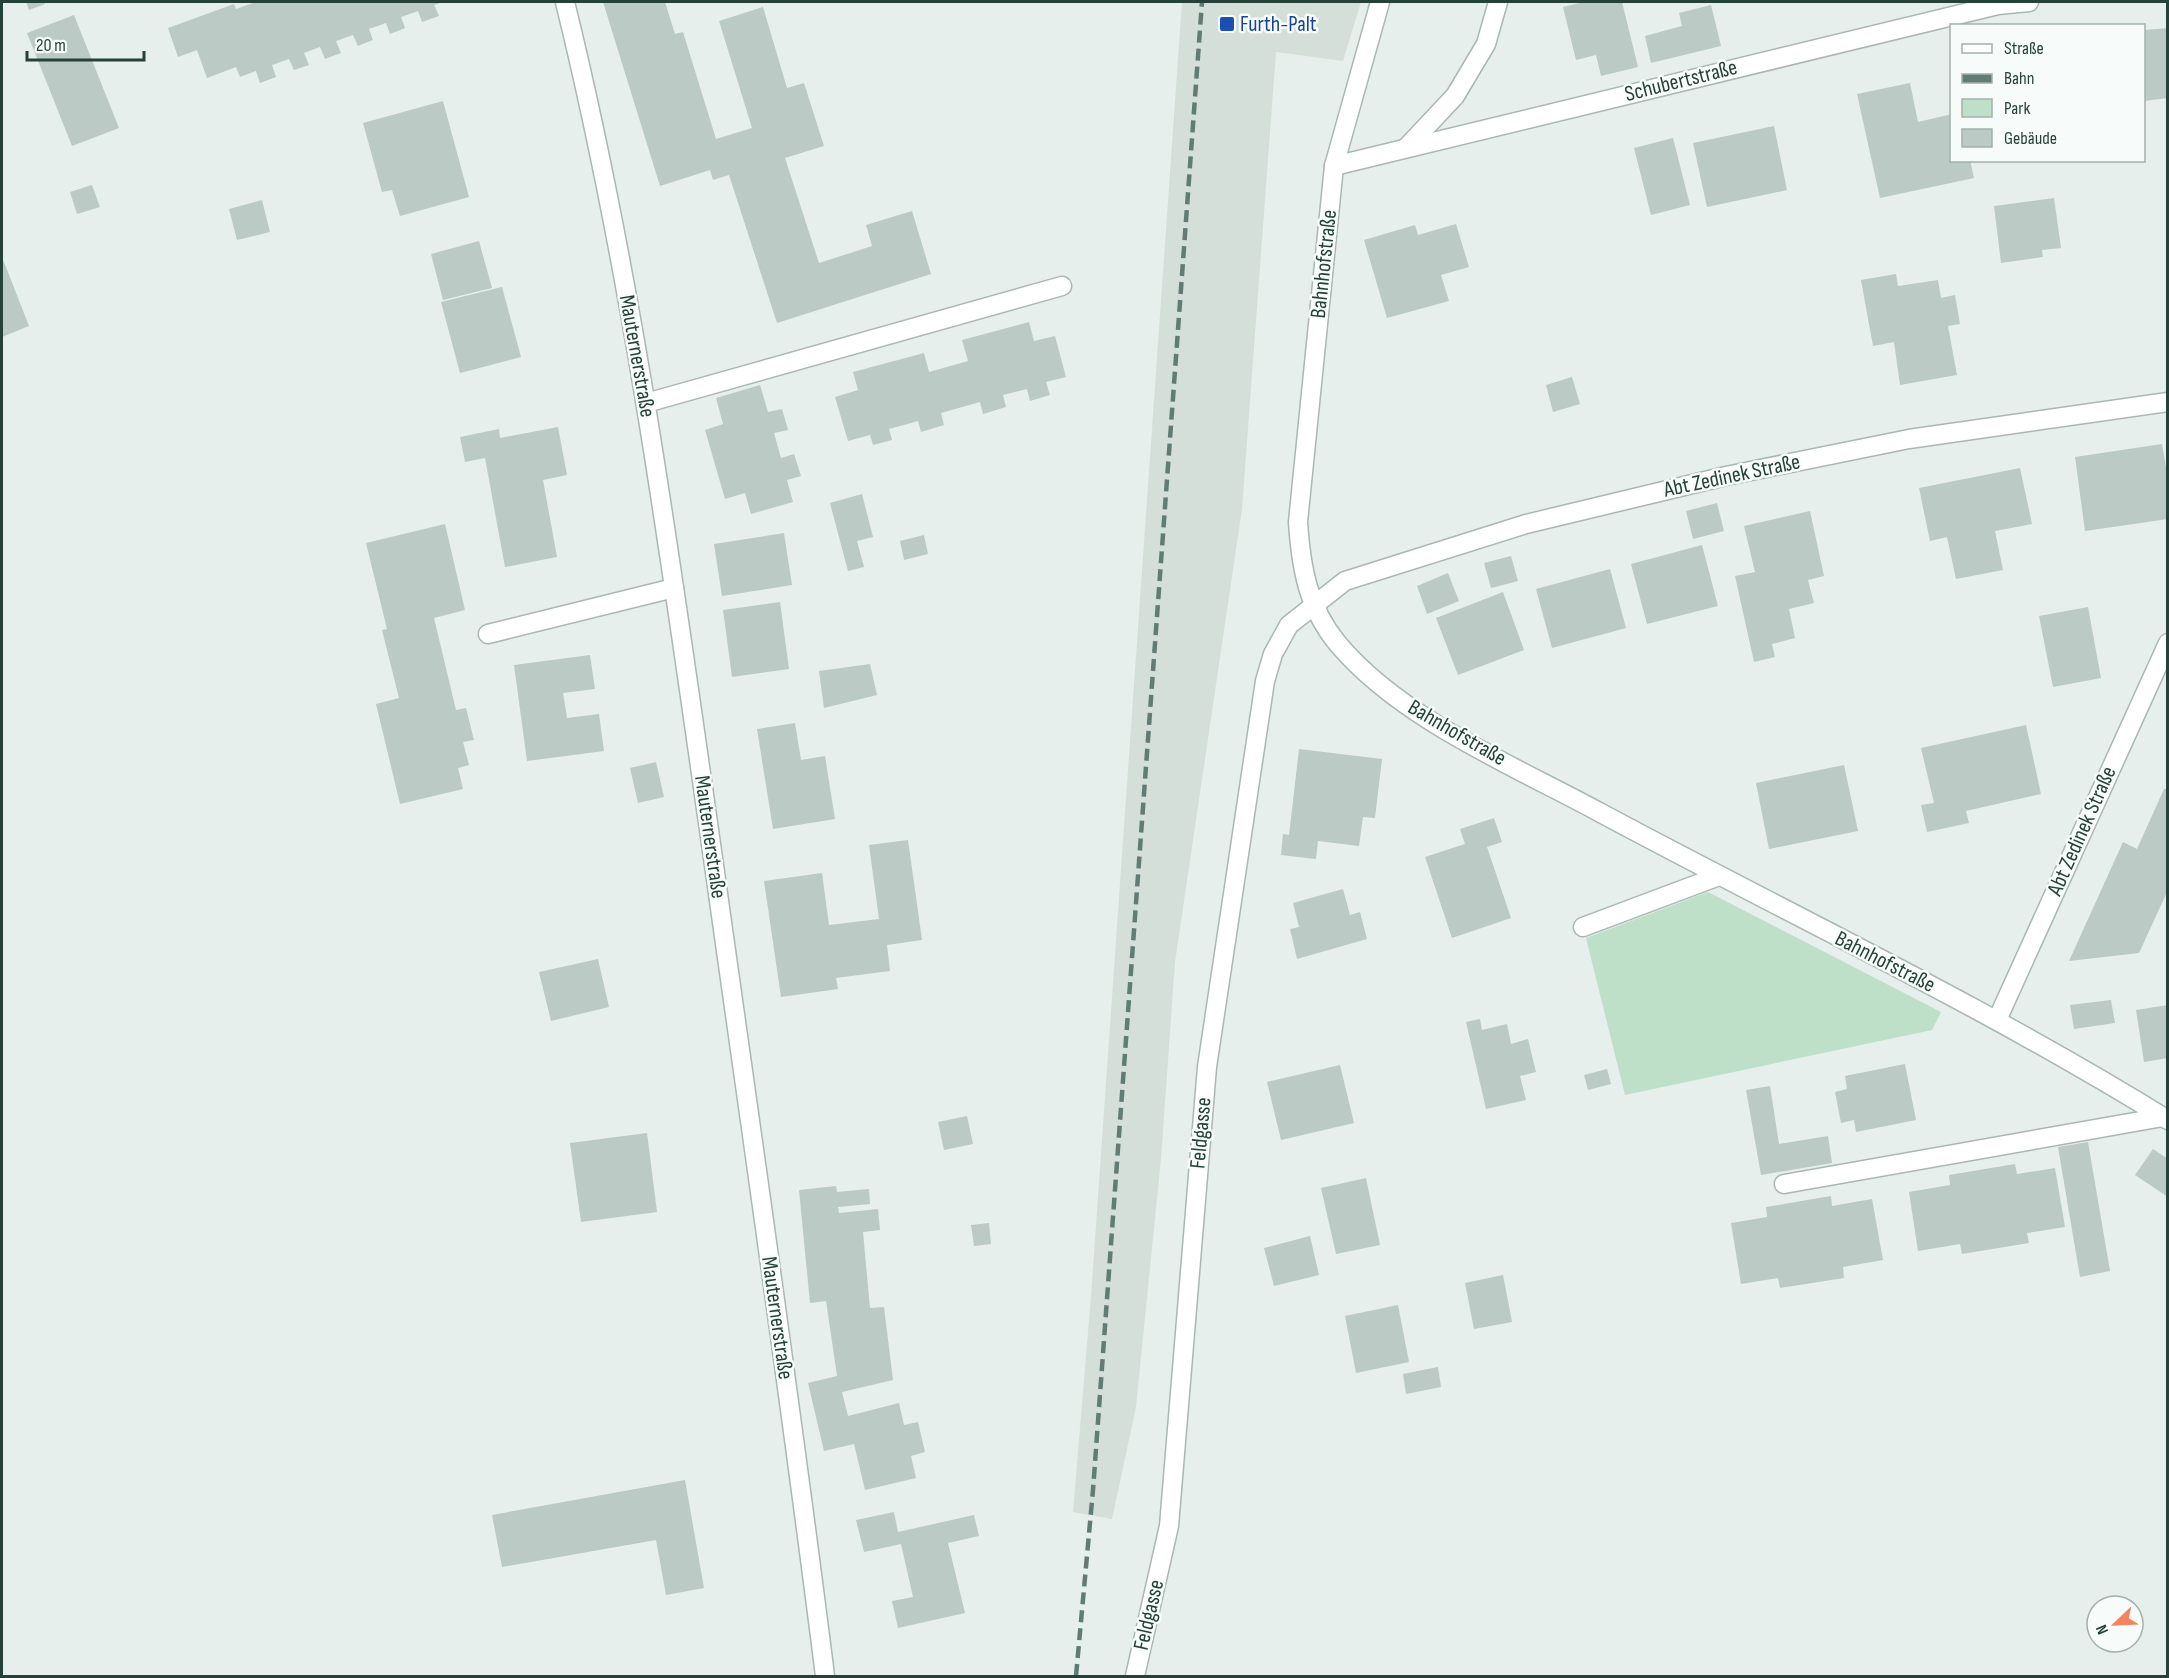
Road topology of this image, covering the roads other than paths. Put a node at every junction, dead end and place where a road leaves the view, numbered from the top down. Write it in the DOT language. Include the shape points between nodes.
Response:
graph roads {
  1 [pos="565,2"];
  2 [pos="1380,2"];
  3 [pos="1498,2"];
  4 [pos="2029,2"];
  5 [pos="1407,147"];
  6 [pos="1335,166"];
  7 [pos="1062,286"];
  8 [pos="646,402"];
  9 [pos="2168,402"];
  10 [pos="674,588"];
  11 [pos="1312,604"];
  12 [pos="488,634"];
  13 [pos="2168,643"];
  14 [pos="1719,876"];
  15 [pos="1584,927"];
  16 [pos="1997,1020"];
  17 [pos="2165,1119"];
  18 [pos="1784,1184"];
  19 [pos="825,1677"];
  20 [pos="1136,1677"];
  1 -- 8 [label="street, Mauternerstraße" via="589,100"];
  2 -- 6 [label="street, Bahnhofstraße"];
  3 -- 5 [label="street" via="1486,44 1455,96"];
  4 -- 5 [label="street, Schubertstraße" via="1987,8"];
  5 -- 6 [label="street, Schubertstraße"];
  6 -- 11 [label="street, Bahnhofstraße" via="1298,522 1301,568"];
  7 -- 8 [label="street"];
  8 -- 10 [label="street, Mauternerstraße"];
  9 -- 11 [label="street, Abt Zedinek Straße" via="1909,439 1715,479 1515,528 1345,581"];
  10 -- 12 [label="street"];
  10 -- 19 [label="street, Mauternerstraße"];
  11 -- 14 [label="street, Bahnhofstraße" via="1337,644 1385,690 1446,730"];
  11 -- 20 [label="street, Feldgasse" via="1289,625 1273,654 1265,681 1207,1067 1169,1526"];
  13 -- 16 [label="street, Abt Zedinek Straße"];
  14 -- 15 [label="street"];
  14 -- 16 [label="street, Bahnhofstraße"];
  16 -- 17 [label="street, Bahnhofstraße"];
  17 -- 18 [label="street"];
}
